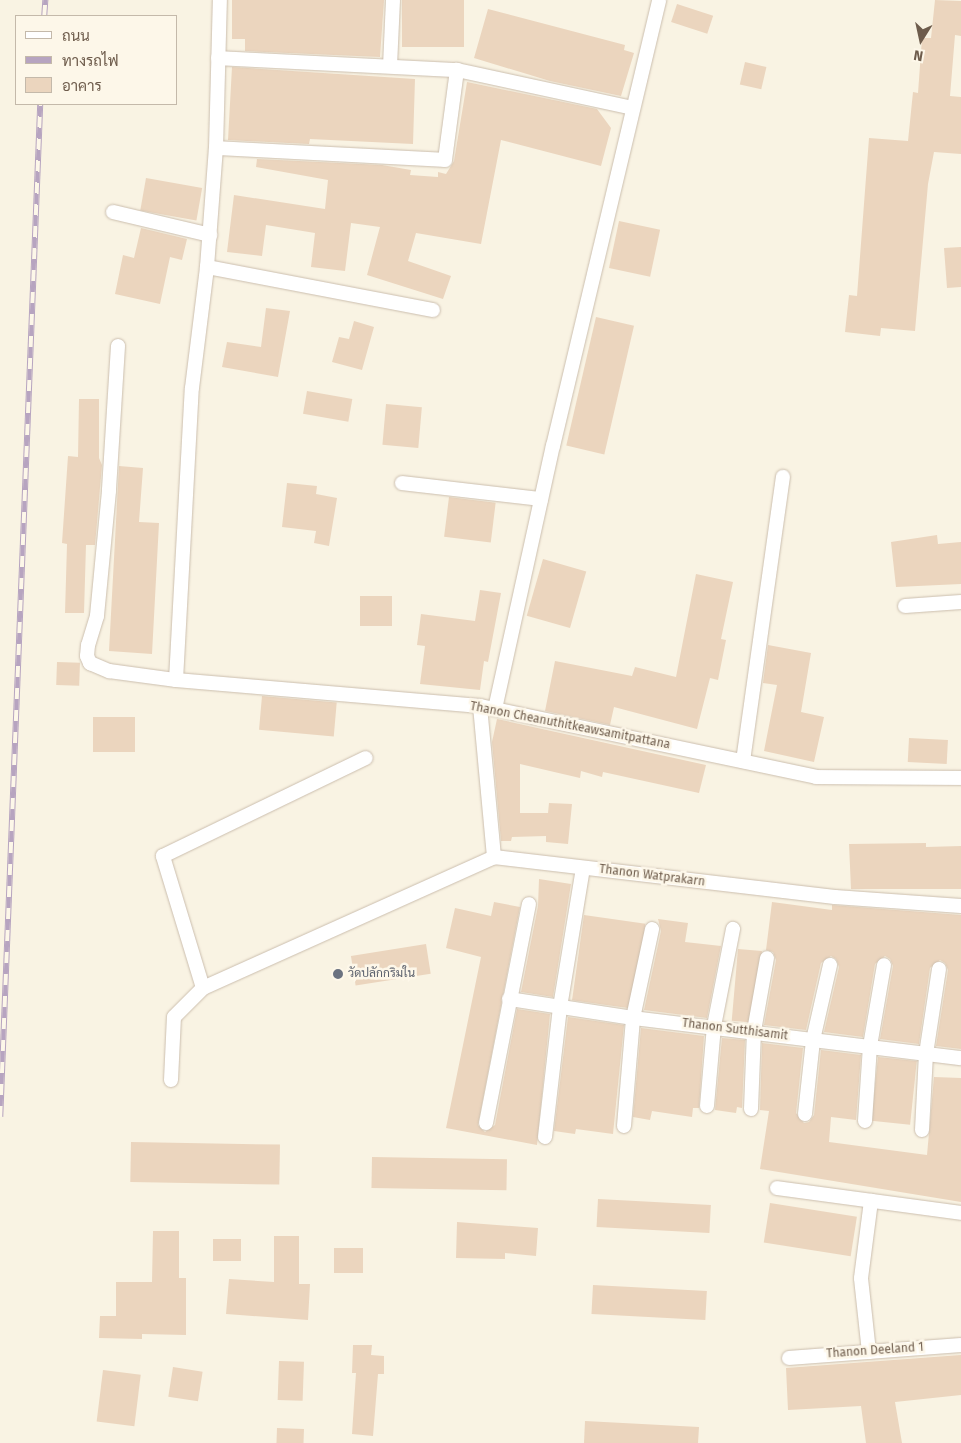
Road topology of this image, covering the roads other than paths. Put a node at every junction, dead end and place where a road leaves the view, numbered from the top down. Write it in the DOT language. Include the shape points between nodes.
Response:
graph roads {
  1 [pos="220,0"];
  2 [pos="393,0"];
  3 [pos="659,0"];
  4 [pos="218,58"];
  5 [pos="390,66"];
  6 [pos="457,70"];
  7 [pos="633,108"];
  8 [pos="216,148"];
  9 [pos="113,212"];
  10 [pos="210,235"];
  11 [pos="207,267"];
  12 [pos="434,310"];
  13 [pos="118,346"];
  14 [pos="783,477"];
  15 [pos="402,483"];
  16 [pos="541,499"];
  17 [pos="961,602"];
  18 [pos="905,606"];
  19 [pos="176,680"];
  20 [pos="480,706"];
  21 [pos="496,708"];
  22 [pos="366,758"];
  23 [pos="743,761"];
  24 [pos="961,778"];
  25 [pos="494,857"];
  26 [pos="584,868"];
  27 [pos="529,904"];
  28 [pos="961,906"];
  29 [pos="652,929"];
  30 [pos="733,929"];
  31 [pos="767,958"];
  32 [pos="830,965"];
  33 [pos="884,965"];
  34 [pos="939,969"];
  35 [pos="203,988"];
  36 [pos="508,999"];
  37 [pos="560,1007"];
  38 [pos="633,1018"];
  39 [pos="714,1026"];
  40 [pos="754,1031"];
  41 [pos="813,1040"];
  42 [pos="870,1046"];
  43 [pos="926,1054"];
  44 [pos="961,1058"];
  45 [pos="171,1080"];
  46 [pos="707,1106"];
  47 [pos="751,1109"];
  48 [pos="805,1114"];
  49 [pos="865,1121"];
  50 [pos="486,1123"];
  51 [pos="624,1126"];
  52 [pos="922,1130"];
  53 [pos="545,1137"];
  54 [pos="777,1188"];
  55 [pos="871,1201"];
  56 [pos="961,1213"];
  57 [pos="961,1345"];
  58 [pos="869,1352"];
  59 [pos="789,1358"];
  1 -- 4 [label="street"];
  2 -- 5 [label="street"];
  3 -- 7 [label="street"];
  4 -- 5 [label="street"];
  4 -- 8 [label="street"];
  5 -- 6 [label="street"];
  6 -- 7 [label="street"];
  6 -- 8 [label="street" via="445,160"];
  7 -- 16 [label="street"];
  8 -- 10 [label="street"];
  9 -- 10 [label="street"];
  10 -- 11 [label="street"];
  11 -- 12 [label="street"];
  11 -- 19 [label="street" via="192,388"];
  13 -- 19 [label="street, Thanon Cheanuthitkeawsamitpattana" via="102,578 98,616 87,656 90,663 109,670"];
  14 -- 23 [label="street"];
  15 -- 16 [label="street"];
  16 -- 21 [label="street"];
  17 -- 18 [label="street"];
  19 -- 20 [label="street, Thanon Cheanuthitkeawsamitpattana"];
  20 -- 21 [label="street, Thanon Cheanuthitkeawsamitpattana"];
  20 -- 25 [label="street"];
  21 -- 23 [label="street, Thanon Cheanuthitkeawsamitpattana"];
  22 -- 35 [label="street" via="163,856"];
  23 -- 24 [label="street, Thanon Cheanuthitkeawsamitpattana" via="816,777"];
  25 -- 26 [label="street, Thanon Watprakarn"];
  25 -- 35 [label="street"];
  26 -- 28 [label="street, Thanon Watprakarn" via="836,897"];
  26 -- 37 [label="street"];
  27 -- 36 [label="street"];
  29 -- 38 [label="street"];
  30 -- 39 [label="street"];
  31 -- 40 [label="street"];
  32 -- 41 [label="street"];
  33 -- 42 [label="street"];
  34 -- 43 [label="street"];
  35 -- 45 [label="street" via="174,1017"];
  36 -- 37 [label="street, Thanon Sutthisamit"];
  36 -- 50 [label="street"];
  37 -- 38 [label="street, Thanon Sutthisamit"];
  37 -- 53 [label="street"];
  38 -- 39 [label="street, Thanon Sutthisamit"];
  38 -- 51 [label="street"];
  39 -- 40 [label="street, Thanon Sutthisamit"];
  39 -- 46 [label="street"];
  40 -- 41 [label="street, Thanon Sutthisamit"];
  40 -- 47 [label="street"];
  41 -- 42 [label="street, Thanon Sutthisamit"];
  41 -- 48 [label="street"];
  42 -- 43 [label="street, Thanon Sutthisamit"];
  42 -- 49 [label="street"];
  43 -- 44 [label="street, Thanon Sutthisamit"];
  43 -- 52 [label="street"];
  54 -- 55 [label="street"];
  55 -- 56 [label="street"];
  55 -- 58 [label="street" via="861,1278"];
  57 -- 58 [label="street, Thanon Deeland 1"];
  58 -- 59 [label="street, Thanon Deeland 1"];
}
